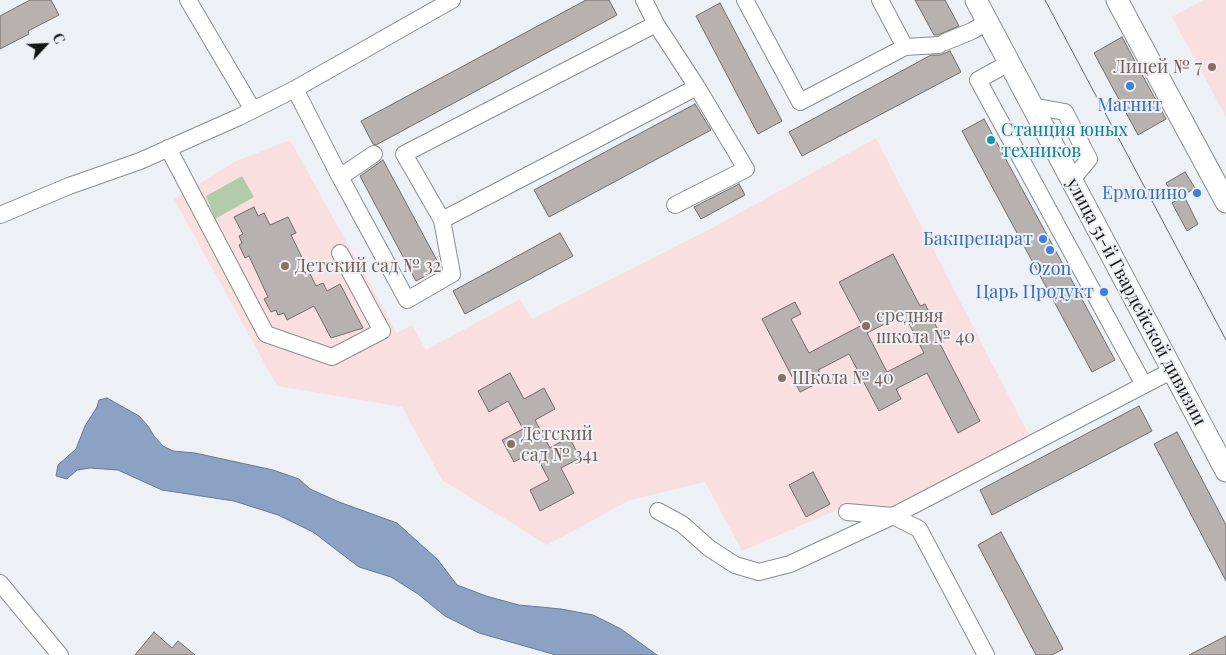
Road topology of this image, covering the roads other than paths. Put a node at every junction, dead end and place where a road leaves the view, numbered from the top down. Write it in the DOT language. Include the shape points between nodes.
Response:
graph roads {
  1 [pos="188,0"];
  2 [pos="452,0"];
  3 [pos="644,0"];
  4 [pos="745,0"];
  5 [pos="880,0"];
  6 [pos="976,0"];
  7 [pos="1117,0"];
  8 [pos="987,22"];
  9 [pos="656,24"];
  10 [pos="905,47"];
  11 [pos="1009,63"];
  12 [pos="696,86"];
  13 [pos="295,88"];
  14 [pos="253,110"];
  15 [pos="168,148"];
  16 [pos="374,154"];
  17 [pos="340,176"];
  18 [pos="1226,202"];
  19 [pos="675,205"];
  20 [pos="0,215"];
  21 [pos="442,220"];
  22 [pos="340,253"];
  23 [pos="1172,371"];
  24 [pos="1144,385"];
  25 [pos="1226,470"];
  26 [pos="658,511"];
  27 [pos="847,512"];
  28 [pos="893,516"];
  29 [pos="0,583"];
  30 [pos="60,655"];
  31 [pos="986,655"];
  1 -- 14 [label="street"];
  2 -- 13 [label="street"];
  3 -- 9 [label="street"];
  4 -- 10 [label="street" via="800,102"];
  5 -- 10 [label="street"];
  6 -- 8 [label="main road, улица 51-й Гвардейской дивизии"];
  7 -- 18 [label="main road"];
  8 -- 10 [label="street" via="942,43"];
  8 -- 11 [label="main road, улица 51-й Гвардейской дивизии"];
  9 -- 12 [label="street"];
  9 -- 21 [label="street" via="404,154"];
  11 -- 23 [label="main road, улица 51-й Гвардейской дивизии"];
  11 -- 24 [label="street" via="978,80"];
  12 -- 19 [label="street" via="746,169"];
  12 -- 21 [label="street"];
  13 -- 14 [label="street"];
  13 -- 17 [label="street"];
  14 -- 15 [label="street"];
  15 -- 20 [label="street"];
  15 -- 22 [label="street" via="266,334 332,357 382,331"];
  16 -- 17 [label="street"];
  17 -- 21 [label="street" via="407,300 452,274"];
  23 -- 24 [label="street"];
  23 -- 25 [label="main road, улица 51-й Гвардейской дивизии"];
  24 -- 28 [label="street"];
  26 -- 28 [label="street" via="682,524 734,565 759,572 790,564"];
  27 -- 28 [label="street"];
  28 -- 31 [label="street" via="919,529"];
  29 -- 30 [label="street"];
}
